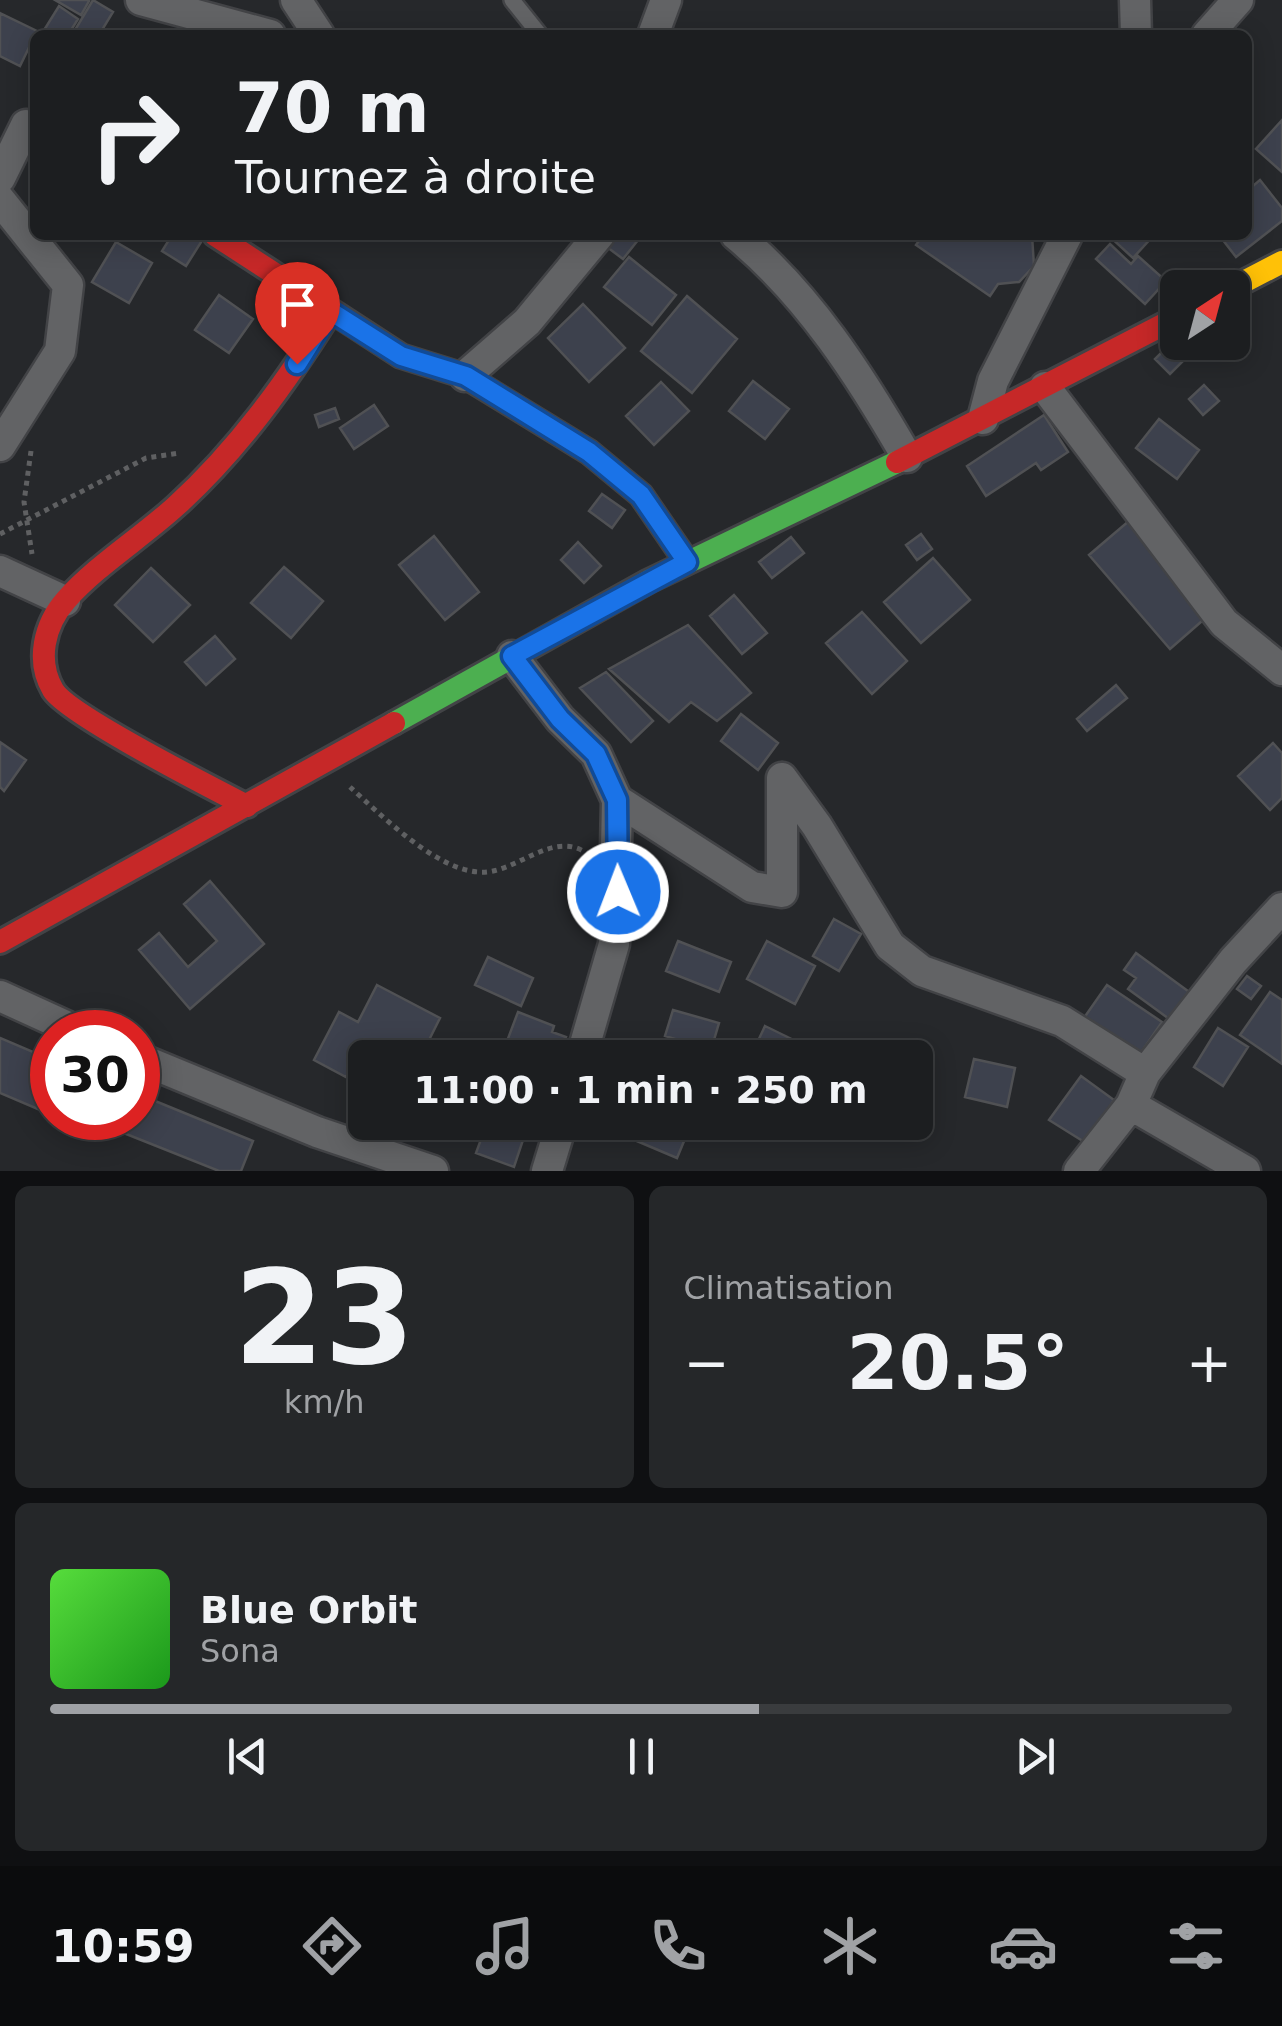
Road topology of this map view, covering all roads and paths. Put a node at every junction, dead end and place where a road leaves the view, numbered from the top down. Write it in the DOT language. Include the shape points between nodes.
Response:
graph roads {
  1 [pos="141,0"];
  2 [pos="296,0"];
  3 [pos="512,0"];
  4 [pos="666,0"];
  5 [pos="1135,0"];
  6 [pos="1238,0"];
  7 [pos="252,30"];
  8 [pos="316,30"];
  9 [pos="536,30"];
  10 [pos="655,30"];
  11 [pos="1136,30"];
  12 [pos="1211,30"];
  13 [pos="20,123"];
  14 [pos="0,178"];
  15 [pos="0,200"];
  16 [pos="30,237"];
  17 [pos="32,240"];
  18 [pos="223,240"];
  19 [pos="595,240"];
  20 [pos="742,240"];
  21 [pos="1064,240"];
  22 [pos="1277,273"];
  23 [pos="1250,282"];
  24 [pos="330,311"];
  25 [pos="1160,326"];
  26 [pos="466,376"];
  27 [pos="1045,387"];
  28 [pos="25,409"];
  29 [pos="983,419"];
  30 [pos="232,444"];
  31 [pos="0,446"];
  32 [pos="908,457"];
  33 [pos="28,520"];
  34 [pos="0,534"];
  35 [pos="687,562"];
  36 [pos="0,571"];
  37 [pos="35,587"];
  38 [pos="65,601"];
  39 [pos="512,656"];
  40 [pos="1282,670"];
  41 [pos="328,763"];
  42 [pos="617,800"];
  43 [pos="247,806"];
  44 [pos="618,892"];
  45 [pos="1282,908"];
  46 [pos="5,929"];
  47 [pos="0,996"];
  48 [pos="31,1010"];
  49 [pos="585,1040"];
  50 [pos="160,1067"];
  51 [pos="1145,1073"];
  52 [pos="1132,1105"];
  53 [pos="556,1140"];
  54 [pos="433,1171"];
  55 [pos="547,1171"];
  56 [pos="1080,1171"];
  57 [pos="1245,1171"];
  1 -- 7 [label="street"];
  2 -- 8 [label="street"];
  3 -- 9 [label="lane"];
  4 -- 10 [label="street"];
  5 -- 11 [label="street"];
  6 -- 12 [label="street"];
  13 -- 14 [label="street"];
  15 -- 16 [label="street"];
  17 -- 28 [label="street" via="68,284 60,351"];
  18 -- 24 [label="main road"];
  19 -- 26 [label="street" via="527,322"];
  20 -- 32 [label="street" via="857,371"];
  21 -- 29 [label="street" via="992,381"];
  22 -- 23 [label="main road"];
  24 -- 26 [label="main road" via="401,356"];
  24 -- 30 [label="main road" via="281,390"];
  25 -- 27 [label="main road"];
  26 -- 35 [label="main road" via="589,452 641,495"];
  27 -- 29 [label="main road"];
  27 -- 40 [label="street" via="1224,623"];
  28 -- 31 [label="street"];
  28 -- 33 [label="path" via="32,445"];
  29 -- 32 [label="main road"];
  30 -- 33 [label="path" via="146,458"];
  30 -- 38 [label="main road" via="180,504"];
  32 -- 35 [label="main road"];
  33 -- 34 [label="path"];
  33 -- 37 [label="path"];
  35 -- 39 [label="main road"];
  36 -- 37 [label="street"];
  37 -- 38 [label="street"];
  38 -- 43 [label="main road" via="46,636 41,666 55,695"];
  39 -- 41 [label="main road"];
  39 -- 42 [label="street" via="596,754"];
  41 -- 43 [label="main road"];
  41 -- 44 [label="path" via="384,818 446,864 481,873 561,844 578,846 599,861"];
  42 -- 44 [label="street"];
  42 -- 51 [label="street" via="752,887 782,892 782,778 890,946 922,971 1062,1021"];
  43 -- 46 [label="main road"];
  44 -- 49 [label="street" via="614,944"];
  45 -- 51 [label="street"];
  47 -- 48 [label="street"];
  50 -- 54 [label="street" via="316,1132"];
  51 -- 52 [label="street"];
  52 -- 56 [label="street"];
  52 -- 57 [label="street"];
  53 -- 55 [label="street"];
}
